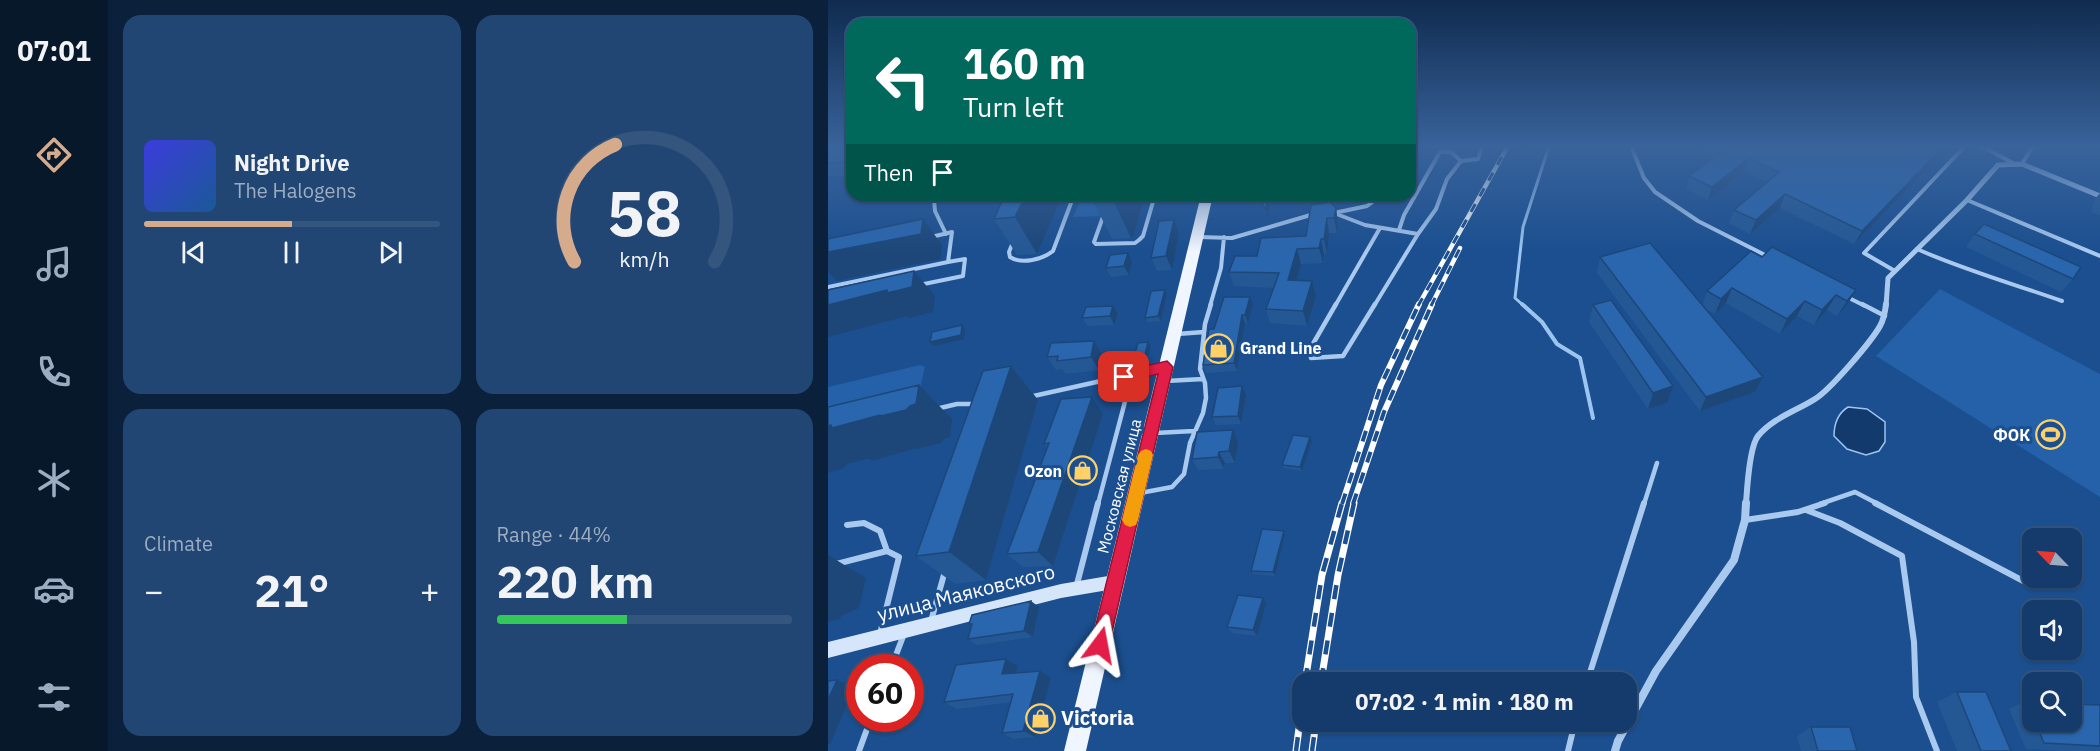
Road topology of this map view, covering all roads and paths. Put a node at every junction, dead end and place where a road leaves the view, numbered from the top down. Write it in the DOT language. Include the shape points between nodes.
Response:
graph roads {
  1 [pos="1446,181"];
  2 [pos="1646,181"];
  3 [pos="1932,181"];
  4 [pos="1984,181"];
  5 [pos="2065,181"];
  6 [pos="2100,195"];
  7 [pos="1967,200"];
  8 [pos="936,201"];
  9 [pos="1072,201"];
  10 [pos="1153,201"];
  11 [pos="1206,201"];
  12 [pos="1378,201"];
  13 [pos="1412,201"];
  14 [pos="1108,204"];
  15 [pos="1320,212"];
  16 [pos="1380,228"];
  17 [pos="1399,230"];
  18 [pos="946,234"];
  19 [pos="1418,234"];
  20 [pos="1197,237"];
  21 [pos="1224,237"];
  22 [pos="924,238"];
  23 [pos="1014,241"];
  24 [pos="1917,249"];
  25 [pos="2100,256"];
  26 [pos="1771,258"];
  27 [pos="948,262"];
  28 [pos="1895,270"];
  29 [pos="918,285"];
  30 [pos="828,287"];
  31 [pos="1844,296"];
  32 [pos="2062,301"];
  33 [pos="1885,316"];
  34 [pos="1204,332"];
  35 [pos="1174,335"];
  36 [pos="1165,374"];
  37 [pos="1132,375"];
  38 [pos="1203,379"];
  39 [pos="1018,399"];
  40 [pos="985,404"];
  41 [pos="933,410"];
  42 [pos="1194,431"];
  43 [pos="1151,434"];
  44 [pos="1657,463"];
  45 [pos="1137,493"];
  46 [pos="1806,510"];
  47 [pos="1745,520"];
  48 [pos="847,525"];
  49 [pos="887,551"];
  50 [pos="947,565"];
  51 [pos="828,566"];
  52 [pos="2022,580"];
  53 [pos="1114,582"];
  54 [pos="1076,587"];
  55 [pos="930,622"];
  56 [pos="906,629"];
  57 [pos="879,636"];
  58 [pos="828,650"];
  59 [pos="896,654"];
  60 [pos="1590,672"];
  61 [pos="866,732"];
  62 [pos="1573,732"];
  63 [pos="859,751"];
  64 [pos="1075,751"];
  65 [pos="1568,751"];
  66 [pos="1615,751"];
  67 [pos="1937,751"];
  1 -- 19 [label="lane" via="1436,209"];
  2 -- 26 [label="lane" via="1655,192 1698,221"];
  3 -- 28 [label="lane" via="1864,254"];
  4 -- 7 [label="street"];
  5 -- 6 [label="street"];
  7 -- 24 [label="street"];
  7 -- 25 [label="lane"];
  8 -- 18 [label="lane" via="935,211"];
  9 -- 23 [label="lane" via="1053,251 1047,256 1014,260 1009,252"];
  10 -- 14 [label="lane" via="1143,236 1135,243 1100,245 1094,242"];
  11 -- 20 [label="main road, Московская улица"];
  12 -- 16 [label="lane" via="1364,208 1332,212 1367,227"];
  13 -- 17 [label="lane"];
  15 -- 21 [label="lane"];
  16 -- 17 [label="lane"];
  16 -- 19 [label="lane" via="1310,349 1311,358 1343,356"];
  17 -- 19 [label="lane"];
  18 -- 22 [label="lane"];
  18 -- 27 [label="lane" via="952,232"];
  20 -- 21 [label="lane"];
  20 -- 35 [label="main road, Московская улица"];
  21 -- 34 [label="lane" via="1221,268"];
  24 -- 28 [label="street"];
  24 -- 32 [label="lane"];
  27 -- 29 [label="lane" via="965,259 963,276"];
  27 -- 30 [label="lane"];
  28 -- 33 [label="street" via="1888,278"];
  31 -- 33 [label="lane"];
  33 -- 47 [label="street" via="1831,385 1817,398 1774,421 1756,438"];
  34 -- 35 [label="lane"];
  34 -- 38 [label="lane" via="1200,369"];
  35 -- 36 [label="main road, Московская улица"];
  36 -- 37 [label="lane"];
  36 -- 38 [label="lane"];
  36 -- 43 [label="main road, Московская улица"];
  37 -- 39 [label="lane"];
  37 -- 54 [label="lane"];
  38 -- 42 [label="lane" via="1206,398"];
  40 -- 41 [label="lane" via="957,404"];
  42 -- 43 [label="lane"];
  42 -- 45 [label="lane" via="1179,483"];
  43 -- 45 [label="main road, Московская улица"];
  44 -- 60 [label="lane"];
  45 -- 53 [label="main road, Московская улица"];
  46 -- 47 [label="lane"];
  46 -- 52 [label="lane" via="1855,492"];
  46 -- 67 [label="lane" via="1902,556 1914,642 1916,697"];
  47 -- 66 [label="street" via="1734,560 1656,671"];
  48 -- 49 [label="lane" via="864,523 880,531"];
  49 -- 51 [label="lane"];
  49 -- 57 [label="lane" via="899,557"];
  50 -- 55 [label="lane"];
  53 -- 54 [label="street, улица Маяковского"];
  53 -- 64 [label="main road, Московская улица"];
  54 -- 55 [label="street, улица Маяковского"];
  55 -- 56 [label="street, улица Маяковского"];
  56 -- 57 [label="street, улица Маяковского"];
  56 -- 59 [label="lane"];
  57 -- 58 [label="street, улица Маяковского"];
  61 -- 63 [label="lane"];
  62 -- 65 [label="lane"];
}
